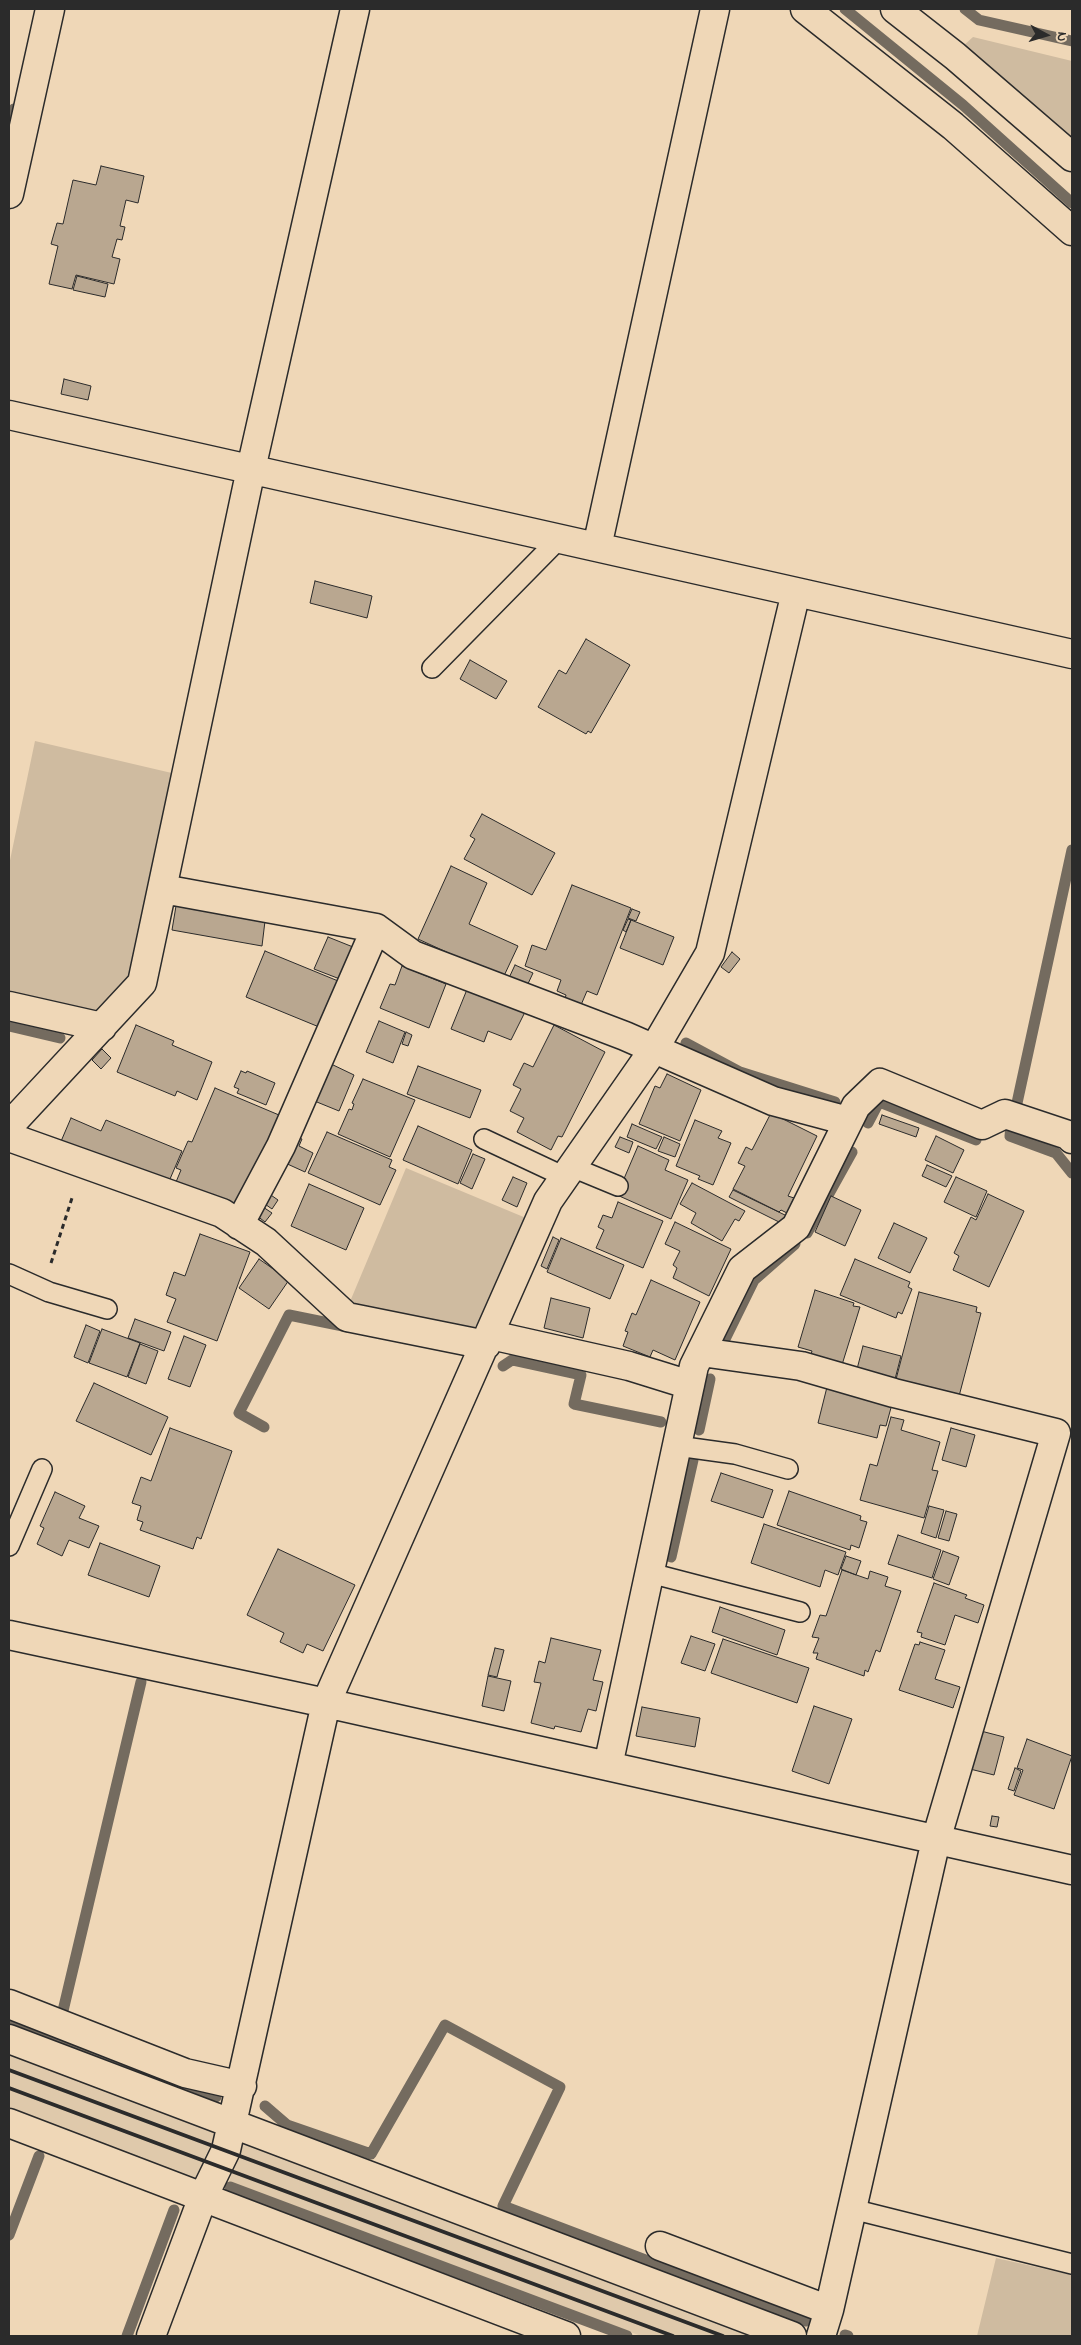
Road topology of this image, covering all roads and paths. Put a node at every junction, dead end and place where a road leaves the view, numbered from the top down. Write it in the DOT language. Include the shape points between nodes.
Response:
graph roads {
  1 [pos="50,9"];
  2 [pos="355,9"];
  3 [pos="715,9"];
  4 [pos="804,9"];
  5 [pos="895,9"];
  6 [pos="1072,157"];
  7 [pos="9,194"];
  8 [pos="1072,231"];
  9 [pos="9,415"];
  10 [pos="251,469"];
  11 [pos="559,539"];
  12 [pos="597,547"];
  13 [pos="796,592"];
  14 [pos="1072,654"];
  15 [pos="432,668"];
  16 [pos="163,888"];
  17 [pos="376,928"];
  18 [pos="9,1006"];
  19 [pos="102,1027"];
  20 [pos="654,1049"];
  21 [pos="848,1121"];
  22 [pos="9,1126"];
  23 [pos="9,1137"];
  24 [pos="484,1139"];
  25 [pos="1072,1139"];
  26 [pos="83,1164"];
  27 [pos="569,1172"];
  28 [pos="618,1186"];
  29 [pos="239,1225"];
  30 [pos="9,1274"];
  31 [pos="42,1289"];
  32 [pos="107,1309"];
  33 [pos="488,1340"];
  34 [pos="702,1352"];
  35 [pos="690,1385"];
  36 [pos="677,1446"];
  37 [pos="42,1469"];
  38 [pos="788,1470"];
  39 [pos="9,1546"];
  40 [pos="650,1573"];
  41 [pos="800,1612"];
  42 [pos="9,1635"];
  43 [pos="326,1703"];
  44 [pos="608,1766"];
  45 [pos="936,1840"];
  46 [pos="1072,1870"];
  47 [pos="9,2004"];
  48 [pos="9,2039"];
  49 [pos="242,2086"];
  50 [pos="9,2123"];
  51 [pos="233,2124"];
  52 [pos="203,2197"];
  53 [pos="852,2208"];
  54 [pos="660,2246"];
  55 [pos="1072,2264"];
  56 [pos="829,2310"];
  57 [pos="151,2336"];
  58 [pos="566,2336"];
  59 [pos="792,2336"];
  60 [pos="821,2336"];
  1 -- 7 [label="street"];
  2 -- 10 [label="street"];
  3 -- 12 [label="street"];
  4 -- 8 [label="street" via="953,126"];
  5 -- 6 [label="street"];
  9 -- 10 [label="street"];
  10 -- 11 [label="street"];
  10 -- 16 [label="street"];
  11 -- 12 [label="street"];
  11 -- 15 [label="lane"];
  12 -- 13 [label="street"];
  13 -- 14 [label="street"];
  13 -- 20 [label="street" via="710,953"];
  16 -- 17 [label="street"];
  16 -- 19 [label="street" via="142,983"];
  17 -- 20 [label="street" via="413,955"];
  17 -- 29 [label="street" via="281,1146"];
  18 -- 19 [label="street"];
  19 -- 22 [label="street"];
  20 -- 21 [label="street" via="772,1101"];
  20 -- 27 [label="street"];
  21 -- 25 [label="street" via="856,1106 880,1083 982,1124 1005,1114"];
  21 -- 34 [label="street" via="796,1227 742,1270"];
  23 -- 26 [label="street"];
  24 -- 27 [label="lane"];
  26 -- 29 [label="street" via="222,1213"];
  26 -- 31 [label="path"];
  27 -- 28 [label="lane"];
  27 -- 33 [label="street" via="548,1201"];
  29 -- 33 [label="street" via="266,1242 347,1317"];
  30 -- 31 [label="lane"];
  31 -- 32 [label="lane"];
  33 -- 35 [label="street" via="629,1366"];
  33 -- 43 [label="street"];
  34 -- 35 [label="street" via="694,1366"];
  34 -- 45 [label="street" via="800,1366 894,1394 1056,1434"];
  35 -- 36 [label="street"];
  36 -- 38 [label="lane" via="735,1454"];
  36 -- 40 [label="street"];
  37 -- 39 [label="lane"];
  40 -- 41 [label="lane"];
  40 -- 44 [label="street"];
  42 -- 43 [label="street"];
  43 -- 44 [label="street"];
  43 -- 49 [label="street"];
  44 -- 45 [label="street"];
  45 -- 46 [label="street"];
  45 -- 53 [label="street"];
  47 -- 49 [label="street" via="185,2073"];
  48 -- 51 [label="street"];
  49 -- 51 [label="street"];
  50 -- 52 [label="street"];
  51 -- 52 [label="street" via="226,2150"];
  51 -- 59 [label="street"];
  52 -- 57 [label="street"];
  52 -- 58 [label="street"];
  53 -- 55 [label="lane"];
  53 -- 56 [label="street"];
  54 -- 56 [label="street"];
  56 -- 60 [label="street"];
}
